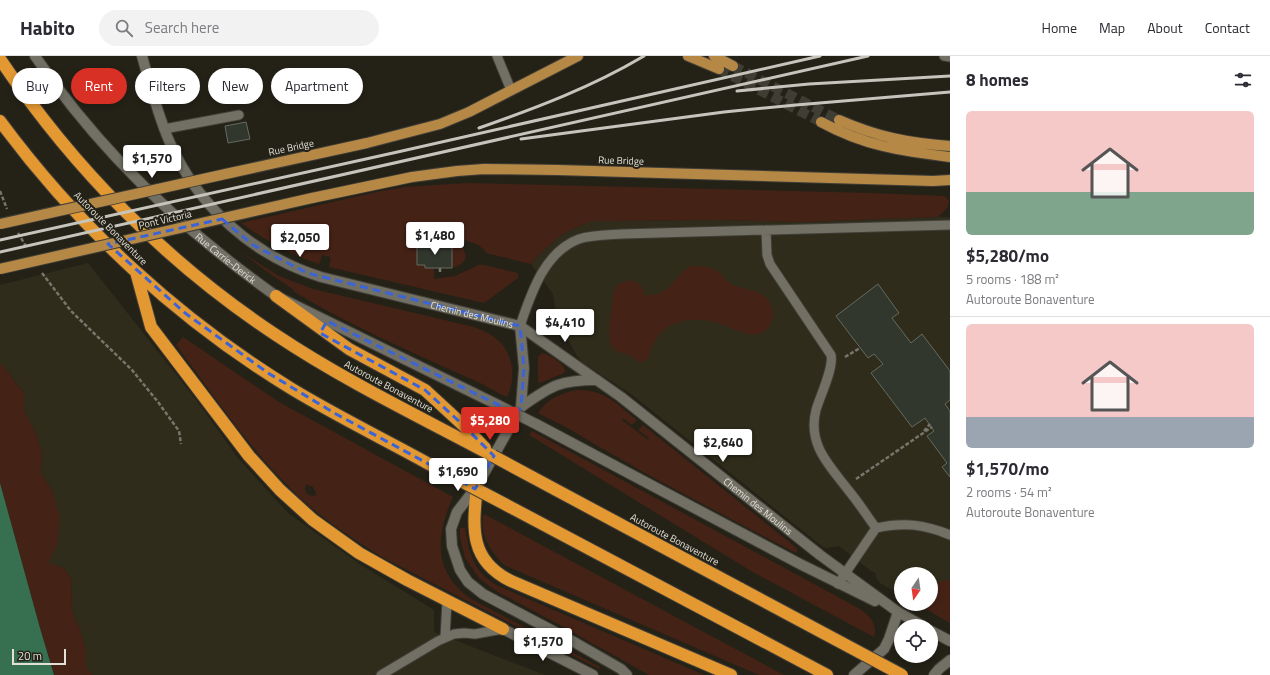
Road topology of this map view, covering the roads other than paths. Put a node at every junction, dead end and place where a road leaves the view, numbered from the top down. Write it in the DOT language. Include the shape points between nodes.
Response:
graph roads {
  1 [pos="34,56"];
  2 [pos="142,56"];
  3 [pos="497,56"];
  4 [pos="578,56"];
  5 [pos="688,56"];
  6 [pos="714,56"];
  7 [pos="944,56"];
  8 [pos="950,57"];
  9 [pos="0,59"];
  10 [pos="733,66"];
  11 [pos="719,69"];
  12 [pos="511,90"];
  13 [pos="240,115"];
  14 [pos="839,120"];
  15 [pos="0,121"];
  16 [pos="821,122"];
  17 [pos="164,129"];
  18 [pos="950,146"];
  19 [pos="950,157"];
  20 [pos="950,180"];
  21 [pos="933,181"];
  22 [pos="950,183"];
  23 [pos="312,198"];
  24 [pos="0,224"];
  25 [pos="950,225"];
  26 [pos="766,230"];
  27 [pos="0,269"];
  28 [pos="136,272"];
  29 [pos="276,296"];
  30 [pos="520,326"];
  31 [pos="597,380"];
  32 [pos="521,407"];
  33 [pos="493,456"];
  34 [pos="477,486"];
  35 [pos="876,528"];
  36 [pos="950,535"];
  37 [pos="845,574"];
  38 [pos="838,584"];
  39 [pos="447,601"];
  40 [pos="898,612"];
  41 [pos="910,619"];
  42 [pos="503,629"];
  43 [pos="938,635"];
  44 [pos="445,638"];
  45 [pos="950,641"];
  46 [pos="950,660"];
  47 [pos="381,675"];
  48 [pos="593,675"];
  49 [pos="627,675"];
  50 [pos="731,675"];
  51 [pos="827,675"];
  52 [pos="854,675"];
  53 [pos="902,675"];
  54 [pos="934,675"];
  1 -- 29 [label="street, Rue Carrie-Derick" via="85,123 138,181 206,243"];
  2 -- 17 [label="street, Chemin des Moulins"];
  3 -- 12 [label="lane"];
  4 -- 12 [label="main road, Rue Bridge"];
  5 -- 11 [label="main road"];
  6 -- 10 [label="main road"];
  7 -- 8 [label="lane"];
  9 -- 33 [label="highway, Autoroute Bonaventure" via="39,113 97,182 187,268 234,306 351,380"];
  12 -- 24 [label="main road, Rue Bridge, bridge" via="440,124 367,143"];
  13 -- 17 [label="lane"];
  14 -- 18 [label="main road" via="885,137"];
  15 -- 28 [label="highway, Autoroute Bonaventure" via="78,214"];
  16 -- 19 [label="main road" via="873,144"];
  17 -- 30 [label="street, Chemin des Moulins" via="180,165 210,206 232,229 282,262 306,273 335,281"];
  20 -- 21 [label="main road, Rue Bridge"];
  21 -- 22 [label="main road, Rue Bridge"];
  21 -- 23 [label="main road, Rue Bridge" via="484,169 412,177"];
  23 -- 27 [label="main road, Pont Victoria, bridge"];
  25 -- 26 [label="lane"];
  26 -- 30 [label="lane" via="622,234 579,240 564,247 547,266 534,289"];
  26 -- 35 [label="lane" via="770,264 831,355 831,366 815,413 814,436 817,445 824,459"];
  28 -- 39 [label="highway" via="150,327 249,456 280,490 313,520 359,553"];
  28 -- 51 [label="highway, Autoroute Bonaventure, bridge" via="208,331 268,373 336,414"];
  29 -- 33 [label="highway" via="349,349 425,390"];
  29 -- 38 [label="street, Rue Carrie-Derick, bridge" via="536,424"];
  30 -- 31 [label="street, Chemin des Moulins"];
  30 -- 32 [label="street" via="524,368"];
  31 -- 32 [label="street" via="562,382"];
  31 -- 37 [label="street, Chemin des Moulins"];
  32 -- 34 [label="street"];
  33 -- 53 [label="highway, Autoroute Bonaventure, bridge"];
  34 -- 49 [label="street" via="457,512 451,530 456,563 464,576 483,594 574,642"];
  34 -- 50 [label="highway" via="475,536 484,559 495,571 511,581"];
  35 -- 36 [label="lane" via="910,524"];
  35 -- 37 [label="lane"];
  37 -- 38 [label="lane"];
  37 -- 40 [label="street, Chemin des Moulins"];
  38 -- 40 [label="street, Rue Carrie-Derick"];
  39 -- 42 [label="highway"];
  39 -- 44 [label="lane"];
  40 -- 41 [label="street, Chemin des Moulins"];
  40 -- 52 [label="street" via="890,639 884,649"];
  42 -- 44 [label="lane" via="475,634 454,634"];
  42 -- 48 [label="street"];
  43 -- 45 [label="street"];
  44 -- 47 [label="lane"];
  46 -- 54 [label="street"];
}
